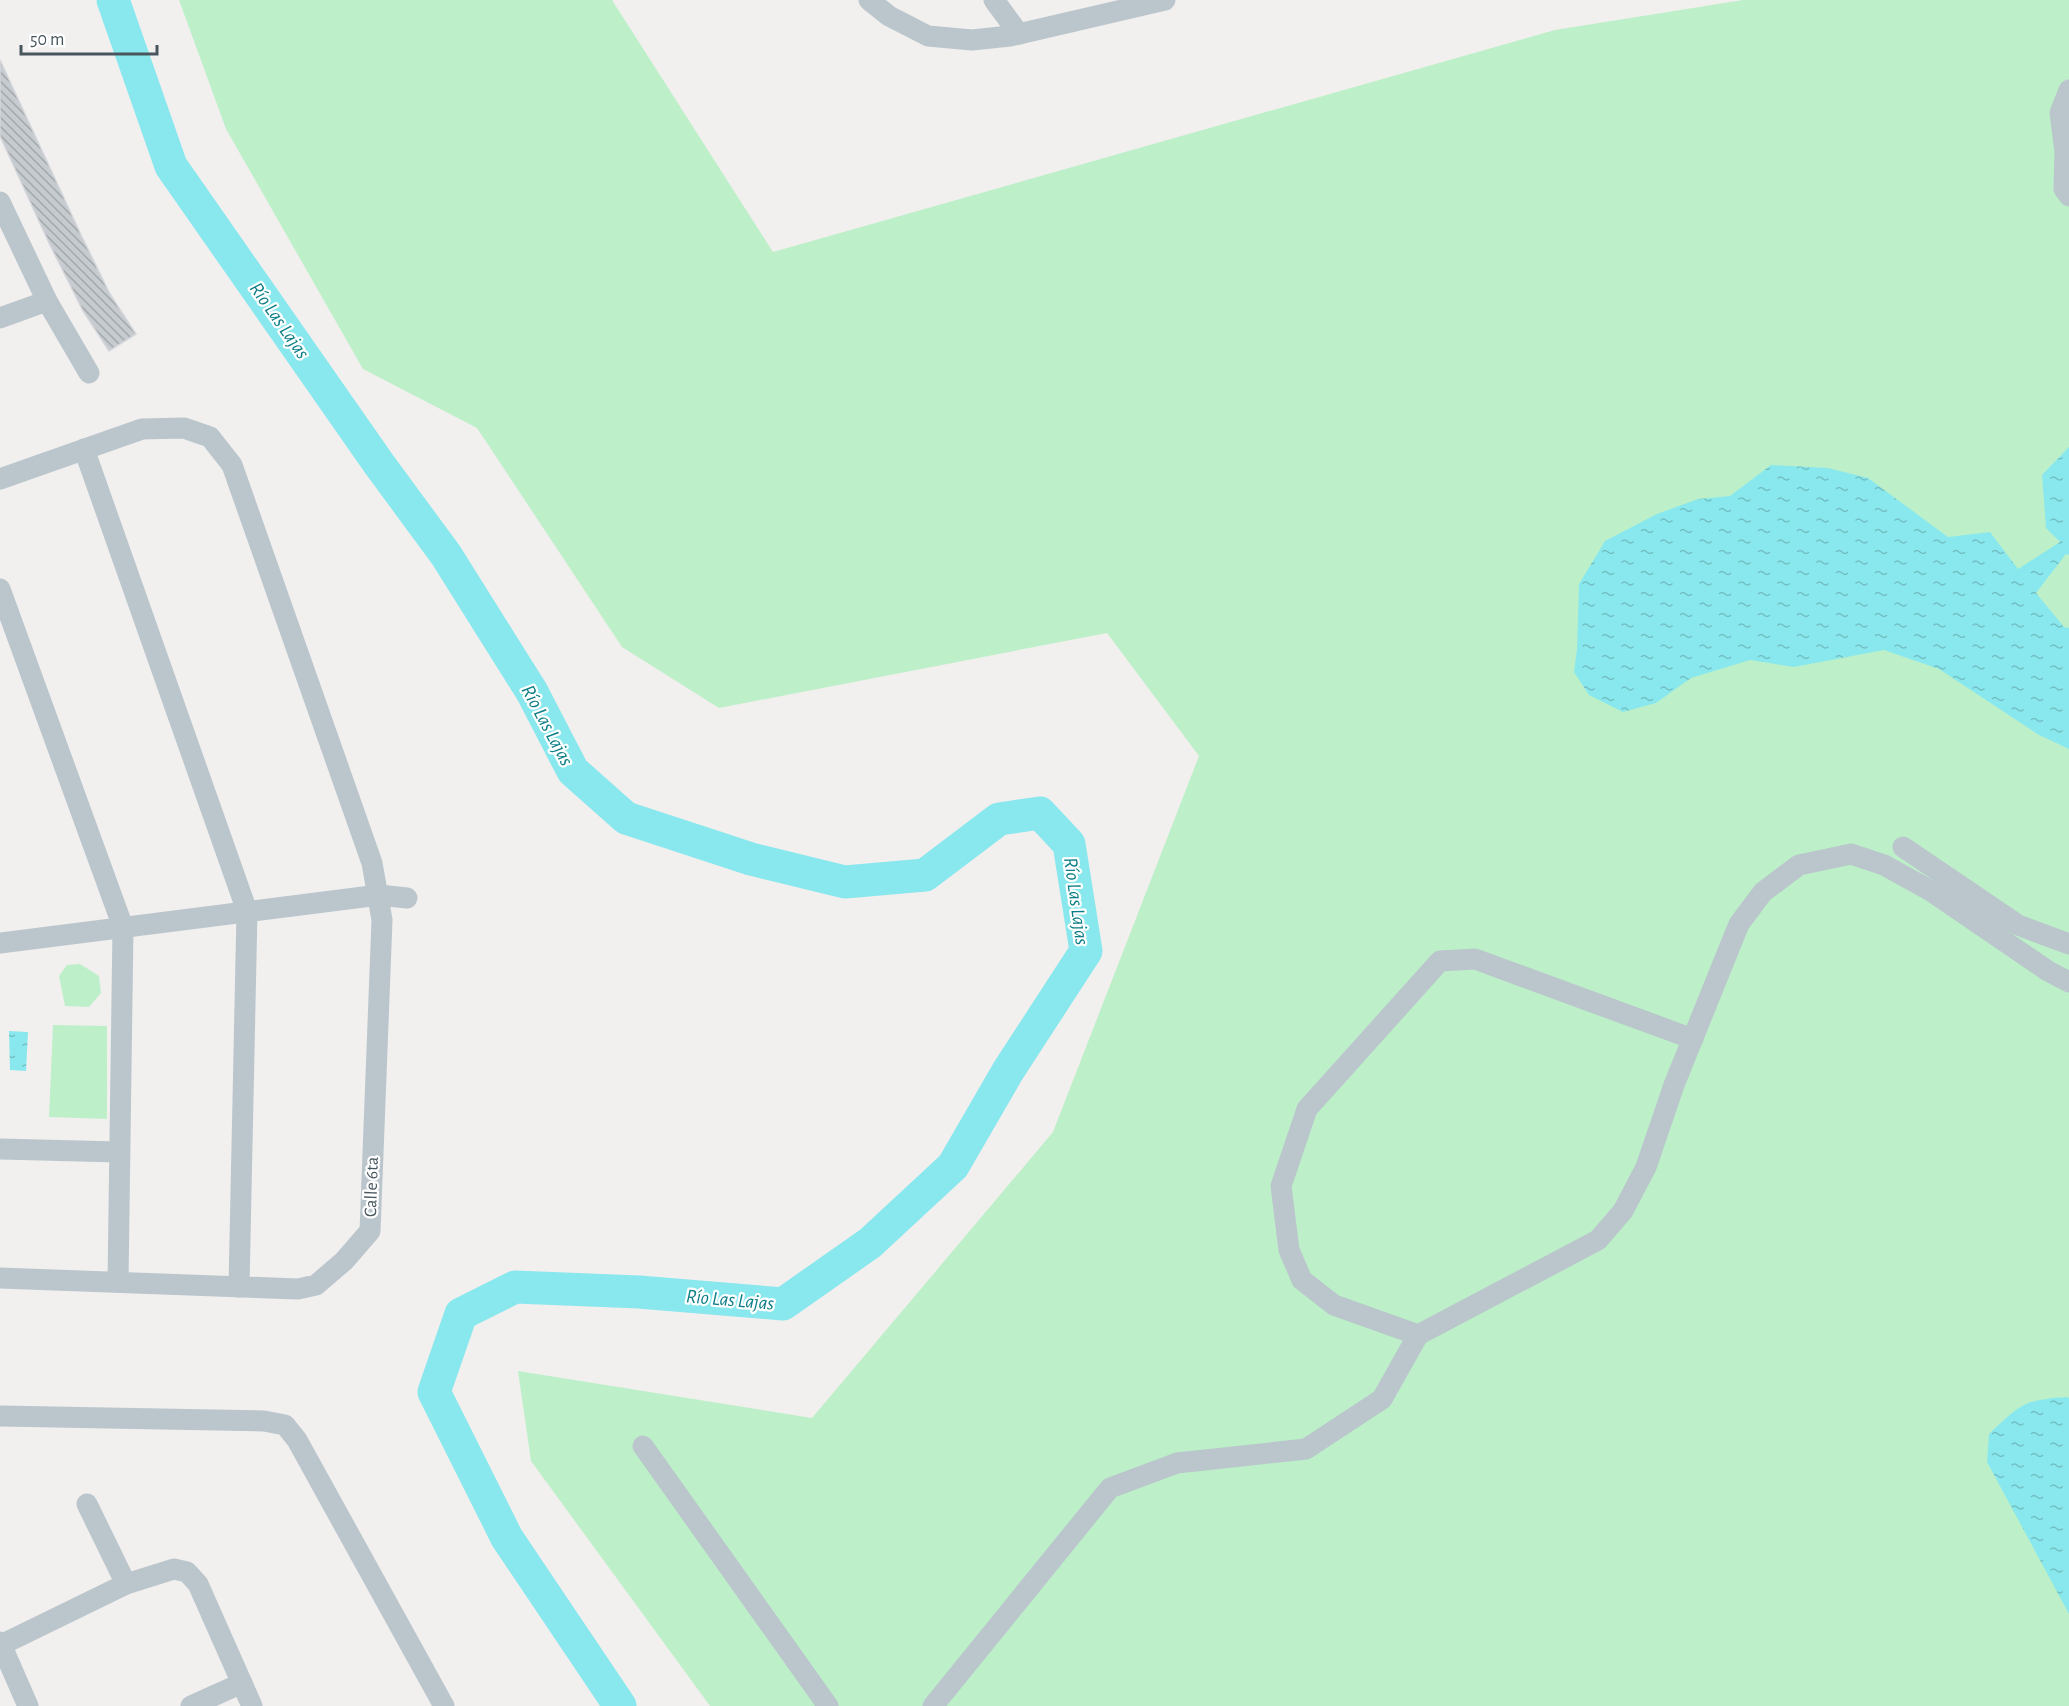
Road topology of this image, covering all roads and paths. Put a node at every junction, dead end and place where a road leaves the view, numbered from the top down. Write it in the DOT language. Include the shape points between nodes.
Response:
graph roads {
  1 [pos="869,0"];
  2 [pos="994,0"];
  3 [pos="1165,0"];
  4 [pos="1018,34"];
  5 [pos="2069,90"];
  6 [pos="2069,196"];
  7 [pos="0,202"];
  8 [pos="46,302"];
  9 [pos="0,318"];
  10 [pos="89,373"];
  11 [pos="84,449"];
  12 [pos="0,479"];
  13 [pos="0,590"];
  14 [pos="1903,847"];
  15 [pos="379,895"];
  16 [pos="407,898"];
  17 [pos="247,911"];
  18 [pos="123,927"];
  19 [pos="0,943"];
  20 [pos="2069,944"];
  21 [pos="2069,982"];
  22 [pos="1693,1039"];
  23 [pos="0,1149"];
  24 [pos="119,1152"];
  25 [pos="0,1278"];
  26 [pos="118,1282"];
  27 [pos="239,1287"];
  28 [pos="1418,1335"];
  29 [pos="0,1416"];
  30 [pos="643,1446"];
  31 [pos="87,1504"];
  32 [pos="126,1584"];
  33 [pos="0,1644"];
  34 [pos="242,1683"];
  35 [pos="28,1706"];
  36 [pos="191,1706"];
  37 [pos="252,1706"];
  38 [pos="444,1706"];
  39 [pos="828,1706"];
  40 [pos="933,1706"];
  1 -- 4 [label="street" via="889,16 928,36 972,40"];
  2 -- 4 [label="street"];
  3 -- 4 [label="street"];
  5 -- 6 [label="street" via="2060,113 2064,189"];
  7 -- 8 [label="street"];
  8 -- 9 [label="street"];
  8 -- 10 [label="street"];
  11 -- 12 [label="street, Calle 6ta"];
  11 -- 15 [label="street, Calle 6ta" via="142,429 184,428 210,437 232,465 372,863"];
  11 -- 17 [label="street"];
  13 -- 18 [label="street"];
  14 -- 20 [label="street" via="2018,925"];
  15 -- 16 [label="street"];
  15 -- 17 [label="street"];
  15 -- 27 [label="street, Calle 6ta" via="382,920 370,1231 345,1261 316,1285 297,1289"];
  17 -- 18 [label="street"];
  17 -- 27 [label="street"];
  18 -- 19 [label="street"];
  18 -- 24 [label="street"];
  21 -- 22 [label="street" via="1931,891 1884,865 1851,854 1799,865 1763,892 1739,924"];
  22 -- 28 [label="street" via="1646,1167 1623,1211 1598,1240"];
  22 -- 28 [label="street" via="1475,959 1440,962 1306,1108 1281,1186 1289,1250 1302,1280 1334,1305"];
  23 -- 24 [label="street"];
  24 -- 26 [label="street"];
  25 -- 26 [label="street, Calle 6ta"];
  26 -- 27 [label="street, Calle 6ta"];
  28 -- 40 [label="street" via="1382,1399 1306,1449 1177,1463 1110,1488"];
  29 -- 38 [label="street" via="264,1420 285,1425 297,1440"];
  30 -- 39 [label="street"];
  31 -- 32 [label="street"];
  32 -- 33 [label="street"];
  32 -- 34 [label="street" via="174,1569 188,1572 198,1584"];
  33 -- 35 [label="street"];
  34 -- 36 [label="street"];
  34 -- 37 [label="street"];
}
